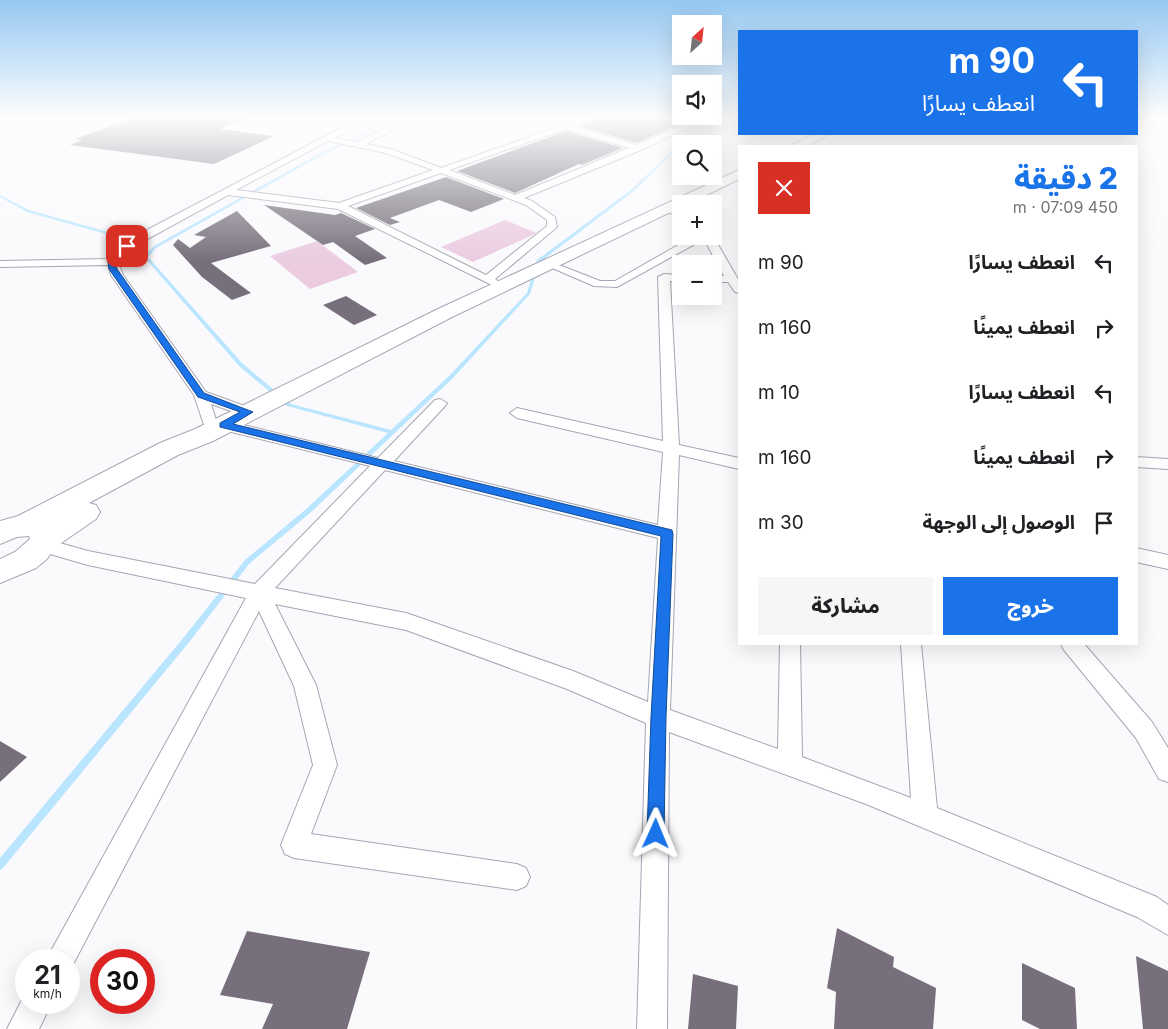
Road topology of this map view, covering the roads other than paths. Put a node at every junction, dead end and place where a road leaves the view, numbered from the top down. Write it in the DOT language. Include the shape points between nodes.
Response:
graph roads {
  1 [pos="279,165"];
  2 [pos="422,165"];
  3 [pos="452,165"];
  4 [pos="596,165"];
  5 [pos="437,170"];
  6 [pos="738,175"];
  7 [pos="226,192"];
  8 [pos="702,195"];
  9 [pos="515,198"];
  10 [pos="340,206"];
  11 [pos="672,212"];
  12 [pos="686,245"];
  13 [pos="713,245"];
  14 [pos="112,262"];
  15 [pos="0,264"];
  16 [pos="549,264"];
  17 [pos="672,278"];
  18 [pos="722,279"];
  19 [pos="732,279"];
  20 [pos="494,283"];
  21 [pos="738,288"];
  22 [pos="201,395"];
  23 [pos="440,403"];
  24 [pos="248,412"];
  25 [pos="517,413"];
  26 [pos="213,430"];
  27 [pos="671,449"];
  28 [pos="1138,462"];
  29 [pos="381,464"];
  30 [pos="738,464"];
  31 [pos="1168,464"];
  32 [pos="667,534"];
  33 [pos="35,539"];
  34 [pos="1138,555"];
  35 [pos="88,558"];
  36 [pos="1168,562"];
  37 [pos="8,569"];
  38 [pos="259,592"];
  39 [pos="790,645"];
  40 [pos="910,645"];
  41 [pos="1072,645"];
  42 [pos="658,717"];
  43 [pos="790,764"];
  44 [pos="1168,770"];
  45 [pos="925,816"];
  46 [pos="517,877"];
  47 [pos="1168,921"];
  48 [pos="66,949"];
  49 [pos="30,1014"];
  50 [pos="22,1029"];
  51 [pos="652,1029"];
  1 -- 7 [label="street"];
  2 -- 5 [label="street"];
  3 -- 5 [label="street"];
  4 -- 9 [label="street"];
  5 -- 9 [label="street"];
  5 -- 10 [label="street"];
  6 -- 8 [label="main road"];
  7 -- 10 [label="street"];
  7 -- 14 [label="street" via="139,238"];
  9 -- 20 [label="street" via="543,211 552,219 552,227"];
  10 -- 20 [label="street"];
  11 -- 16 [label="main road"];
  12 -- 16 [label="street" via="617,284 598,284"];
  13 -- 19 [label="street"];
  14 -- 15 [label="street"];
  14 -- 22 [label="street" via="117,275"];
  16 -- 20 [label="main road"];
  17 -- 27 [label="street" via="664,278"];
  18 -- 19 [label="street"];
  19 -- 21 [label="street"];
  20 -- 24 [label="main road"];
  22 -- 24 [label="street"];
  22 -- 26 [label="street"];
  23 -- 29 [label="street"];
  24 -- 26 [label="main road"];
  25 -- 27 [label="street"];
  26 -- 29 [label="street"];
  26 -- 33 [label="main road" via="180,455"];
  26 -- 33 [label="main road" via="169,449"];
  27 -- 30 [label="street"];
  27 -- 32 [label="street"];
  28 -- 31 [label="street"];
  29 -- 32 [label="street"];
  29 -- 38 [label="street"];
  32 -- 42 [label="street"];
  33 -- 35 [label="street"];
  33 -- 37 [label="main road" via="36,552"];
  34 -- 36 [label="street"];
  35 -- 37 [label="street" via="50,559"];
  35 -- 38 [label="street"];
  38 -- 42 [label="street" via="406,622 573,681"];
  38 -- 46 [label="street" via="306,685 325,765 294,845"];
  38 -- 48 [label="street"];
  39 -- 43 [label="street"];
  40 -- 45 [label="street"];
  41 -- 44 [label="street" via="1144,730"];
  42 -- 43 [label="street"];
  42 -- 51 [label="street"];
  43 -- 45 [label="street"];
  45 -- 47 [label="street" via="1147,907"];
  49 -- 50 [label="street"];
}
